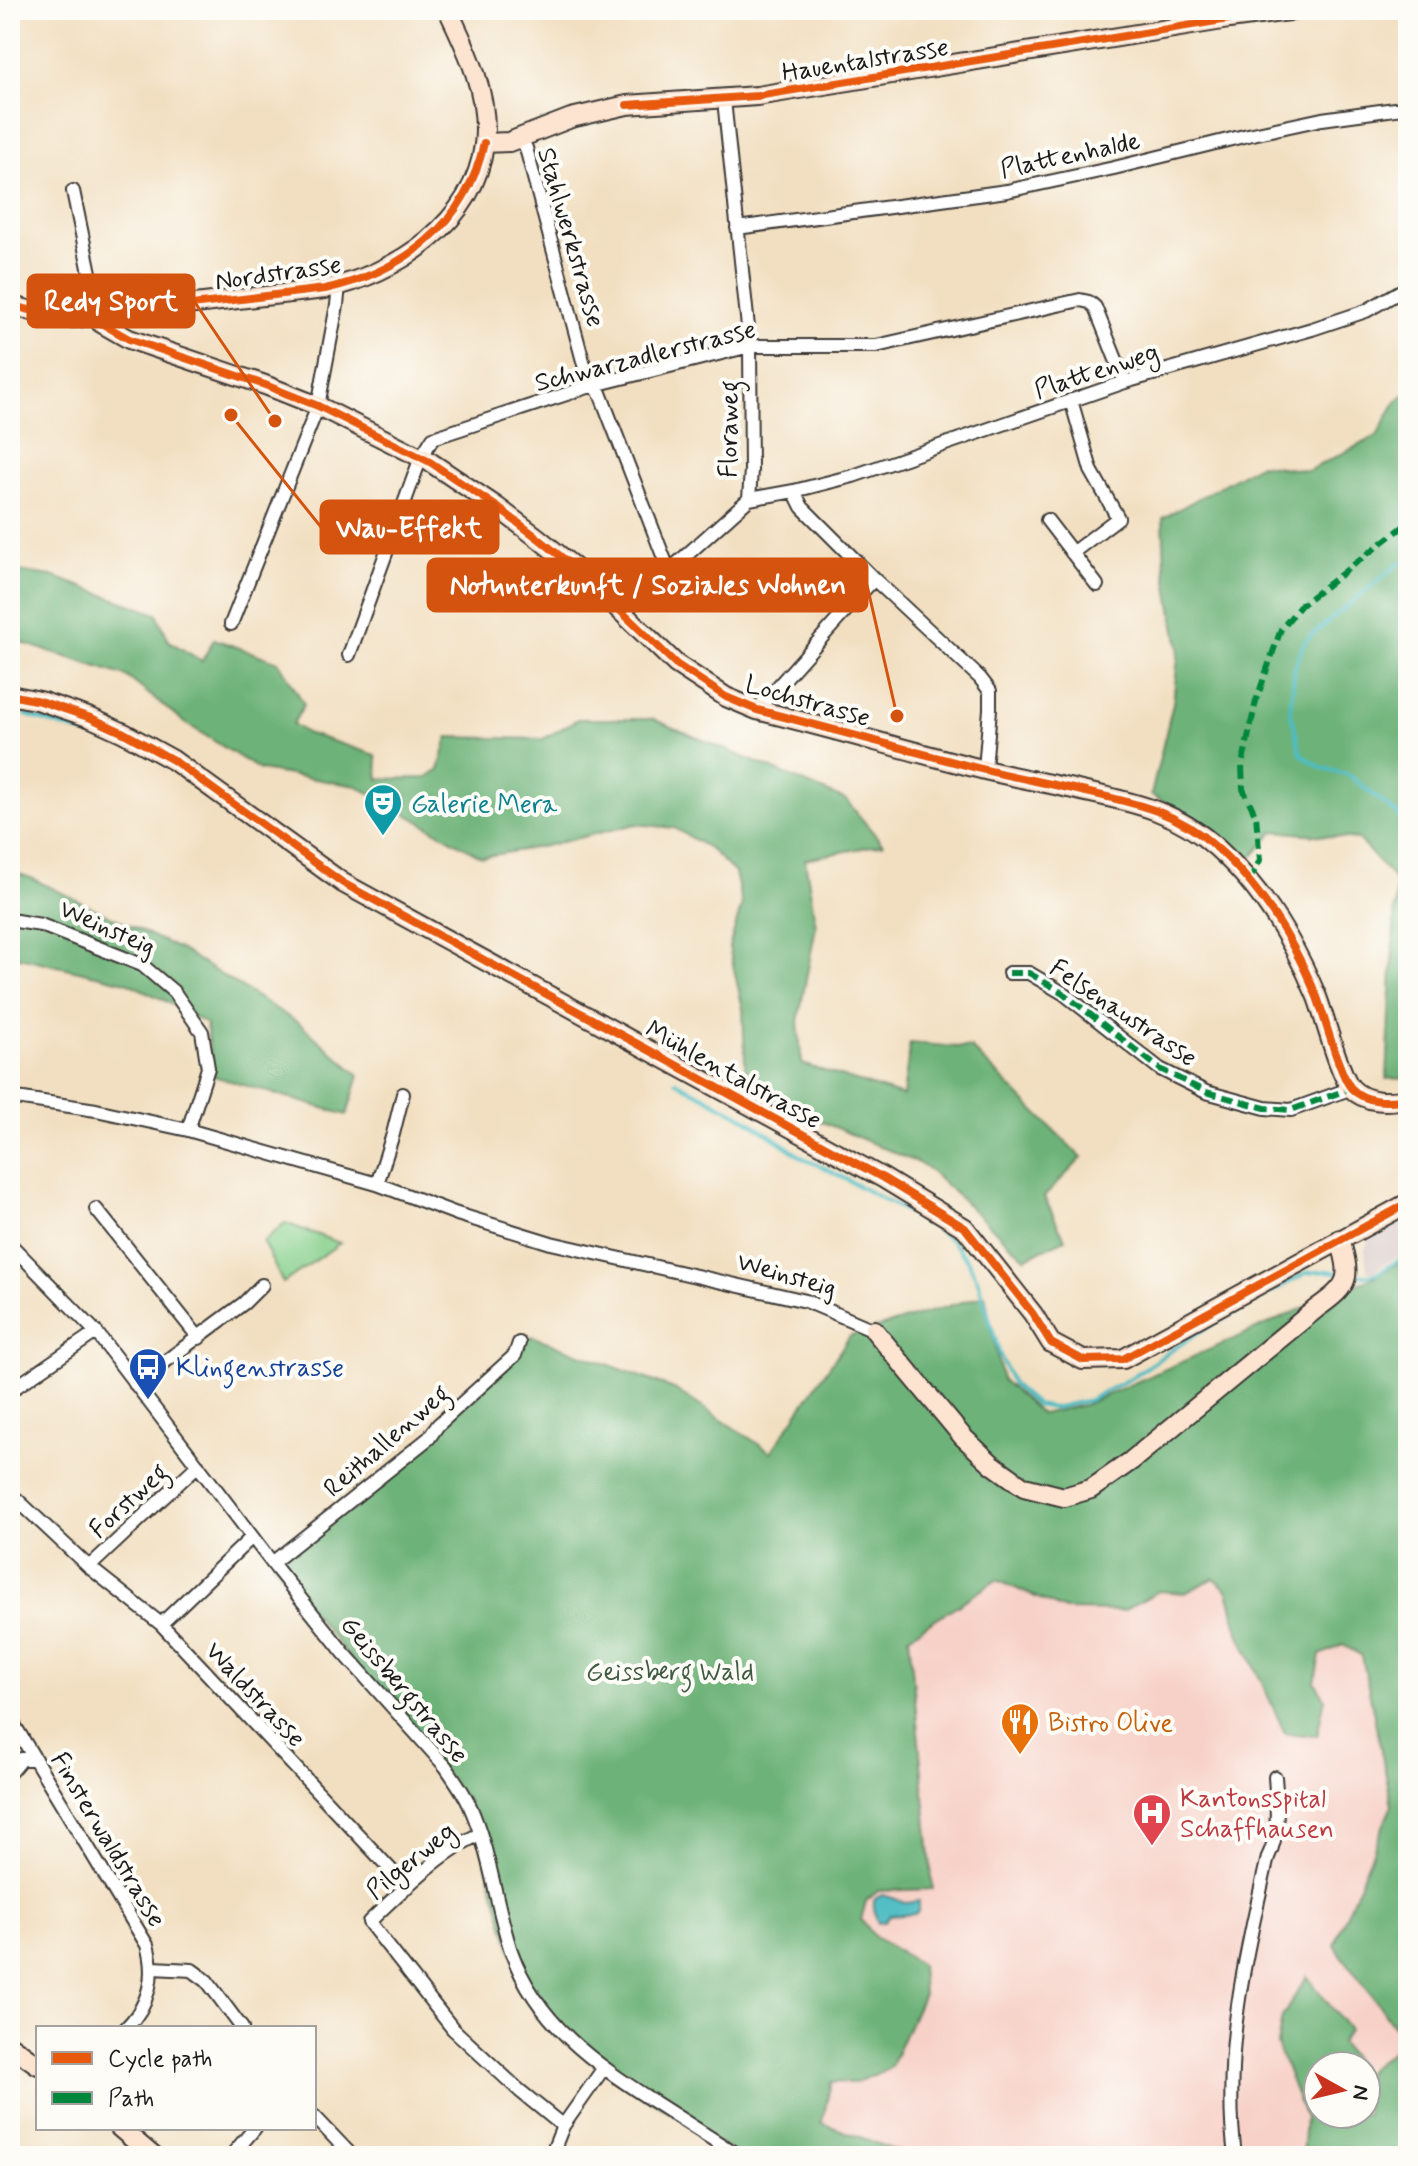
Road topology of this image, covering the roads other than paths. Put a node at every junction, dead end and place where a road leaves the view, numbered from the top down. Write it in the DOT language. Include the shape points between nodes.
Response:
graph roads {
  1 [pos="448,10"];
  2 [pos="1297,10"];
  3 [pos="724,100"];
  4 [pos="1408,104"];
  5 [pos="520,138"];
  6 [pos="484,143"];
  7 [pos="73,191"];
  8 [pos="737,228"];
  9 [pos="339,286"];
  10 [pos="1408,287"];
  11 [pos="10,305"];
  12 [pos="99,316"];
  13 [pos="750,346"];
  14 [pos="1125,382"];
  15 [pos="594,385"];
  16 [pos="1071,400"];
  17 [pos="318,406"];
  18 [pos="421,457"];
  19 [pos="794,491"];
  20 [pos="749,499"];
  21 [pos="1047,520"];
  22 [pos="1072,553"];
  23 [pos="669,571"];
  24 [pos="874,579"];
  25 [pos="1097,585"];
  26 [pos="622,613"];
  27 [pos="231,624"];
  28 [pos="349,655"];
  29 [pos="10,695"];
  30 [pos="757,710"];
  31 [pos="985,769"];
  32 [pos="10,920"];
  33 [pos="1009,973"];
  34 [pos="1352,1088"];
  35 [pos="403,1094"];
  36 [pos="10,1097"];
  37 [pos="1408,1099"];
  38 [pos="188,1130"];
  39 [pos="377,1184"];
  40 [pos="1408,1203"];
  41 [pos="96,1209"];
  42 [pos="1340,1239"];
  43 [pos="10,1244"];
  44 [pos="262,1285"];
  45 [pos="874,1330"];
  46 [pos="96,1332"];
  47 [pos="199,1338"];
  48 [pos="519,1343"];
  49 [pos="135,1384"];
  50 [pos="10,1391"];
  51 [pos="198,1465"];
  52 [pos="10,1493"];
  53 [pos="252,1537"];
  54 [pos="272,1563"];
  55 [pos="89,1567"];
  56 [pos="161,1624"];
  57 [pos="10,1718"];
  58 [pos="35,1759"];
  59 [pos="10,1772"];
  60 [pos="1275,1777"];
  61 [pos="480,1834"];
  62 [pos="407,1887"];
  63 [pos="153,1968"];
  64 [pos="128,2026"];
  65 [pos="241,2026"];
  66 [pos="10,2045"];
  67 [pos="36,2064"];
  68 [pos="603,2069"];
  69 [pos="316,2118"];
  70 [pos="563,2126"];
  71 [pos="122,2130"];
  72 [pos="253,2130"];
  73 [pos="153,2156"];
  74 [pos="231,2156"];
  75 [pos="352,2156"];
  76 [pos="551,2156"];
  77 [pos="739,2156"];
  78 [pos="1235,2156"];
  1 -- 6 [label="street, Nordstrasse" via="476,74"];
  2 -- 3 [label="street, Hauentalstrasse"];
  3 -- 5 [label="street, Hauentalstrasse" via="627,105 571,118"];
  3 -- 8 [label="street, Floraweg"];
  4 -- 8 [label="street, Plattenhalde" via="1007,191"];
  5 -- 6 [label="street, Hauentalstrasse"];
  5 -- 15 [label="street, Stahlwerkstrasse" via="587,376"];
  6 -- 9 [label="street, Nordstrasse" via="474,181 442,227 404,257"];
  7 -- 12 [label="street"];
  8 -- 13 [label="street, Floraweg"];
  9 -- 12 [label="street, Nordstrasse"];
  9 -- 17 [label="street"];
  10 -- 14 [label="street, Plattenweg" via="1353,316"];
  11 -- 12 [label="street, Nordstrasse" via="54,317"];
  12 -- 17 [label="street, Lochstrasse" via="101,323 129,339"];
  13 -- 14 [label="street, Schwarzadlerstrasse" via="876,346 1080,300 1095,307"];
  13 -- 15 [label="street, Schwarzadlerstrasse"];
  13 -- 20 [label="street, Floraweg"];
  14 -- 16 [label="street, Plattenweg"];
  15 -- 18 [label="street, Schwarzadlerstrasse" via="433,438"];
  15 -- 23 [label="street, Stahlwerkstrasse"];
  16 -- 19 [label="street, Plattenweg" via="853,476"];
  16 -- 22 [label="street" via="1091,470 1118,518"];
  17 -- 18 [label="street, Lochstrasse"];
  17 -- 27 [label="street"];
  18 -- 26 [label="street, Lochstrasse" via="538,538"];
  18 -- 28 [label="street"];
  19 -- 20 [label="street, Floraweg"];
  19 -- 24 [label="street" via="802,507"];
  20 -- 23 [label="street"];
  21 -- 22 [label="street"];
  22 -- 25 [label="street"];
  23 -- 26 [label="street"];
  24 -- 30 [label="street"];
  24 -- 31 [label="street" via="990,691"];
  26 -- 30 [label="street, Lochstrasse" via="676,664 726,697"];
  29 -- 42 [label="street, Mühlentalstrasse" via="91,718 173,760 343,883 965,1228 1051,1343 1083,1360 1123,1359"];
  30 -- 31 [label="street, Lochstrasse"];
  31 -- 34 [label="street, Lochstrasse" via="1140,804 1193,828 1217,848 1281,926 1311,984"];
  32 -- 38 [label="street, Weinsteig" via="41,925 142,965 174,992 202,1032 208,1068"];
  33 -- 34 [label="street, Felsenaustrasse" via="1029,973 1063,993 1160,1069 1206,1092 1291,1110"];
  34 -- 37 [label="street" via="1386,1102"];
  35 -- 39 [label="street"];
  36 -- 38 [label="street, Weinsteig"];
  38 -- 39 [label="street, Weinsteig"];
  39 -- 45 [label="street, Weinsteig" via="551,1243 806,1301"];
  40 -- 42 [label="street, Mühlentalstrasse"];
  41 -- 47 [label="street"];
  42 -- 45 [label="street, Weinsteig" via="1347,1264 1346,1283 1338,1294 1131,1461 1091,1489 1064,1497 1024,1487 992,1464"];
  43 -- 46 [label="street, Geissbergstrasse"];
  44 -- 47 [label="street"];
  46 -- 49 [label="street, Geissbergstrasse"];
  46 -- 50 [label="street"];
  47 -- 49 [label="street"];
  48 -- 54 [label="street, Reithallenweg" via="515,1355 429,1438"];
  49 -- 51 [label="street, Geissbergstrasse"];
  51 -- 53 [label="street, Geissbergstrasse"];
  51 -- 55 [label="street, Forstweg"];
  52 -- 55 [label="street, Forstweg"];
  53 -- 54 [label="street, Geissbergstrasse"];
  53 -- 56 [label="street"];
  54 -- 61 [label="street, Geissbergstrasse" via="446,1767"];
  55 -- 56 [label="street, Forstweg"];
  56 -- 62 [label="street, Waldstrasse"];
  57 -- 58 [label="street, Finsterwaldstrasse"];
  58 -- 59 [label="street" via="21,1759"];
  58 -- 63 [label="street, Finsterwaldstrasse" via="140,1930"];
  60 -- 78 [label="street" via="1273,1848 1249,1938 1234,2029"];
  61 -- 62 [label="street, Pilgerweg"];
  61 -- 68 [label="street, Geissbergstrasse" via="512,1952 535,2000"];
  62 -- 70 [label="street, Pilgerweg" via="369,1922 453,2029"];
  63 -- 64 [label="street, Finsterwaldstrasse" via="144,2001"];
  63 -- 65 [label="street" via="192,1970 207,1981"];
  66 -- 67 [label="street"];
  68 -- 70 [label="street"];
  68 -- 77 [label="street, Geissbergstrasse"];
  69 -- 75 [label="street"];
  70 -- 76 [label="street"];
  71 -- 73 [label="street"];
  72 -- 74 [label="street"];
}
